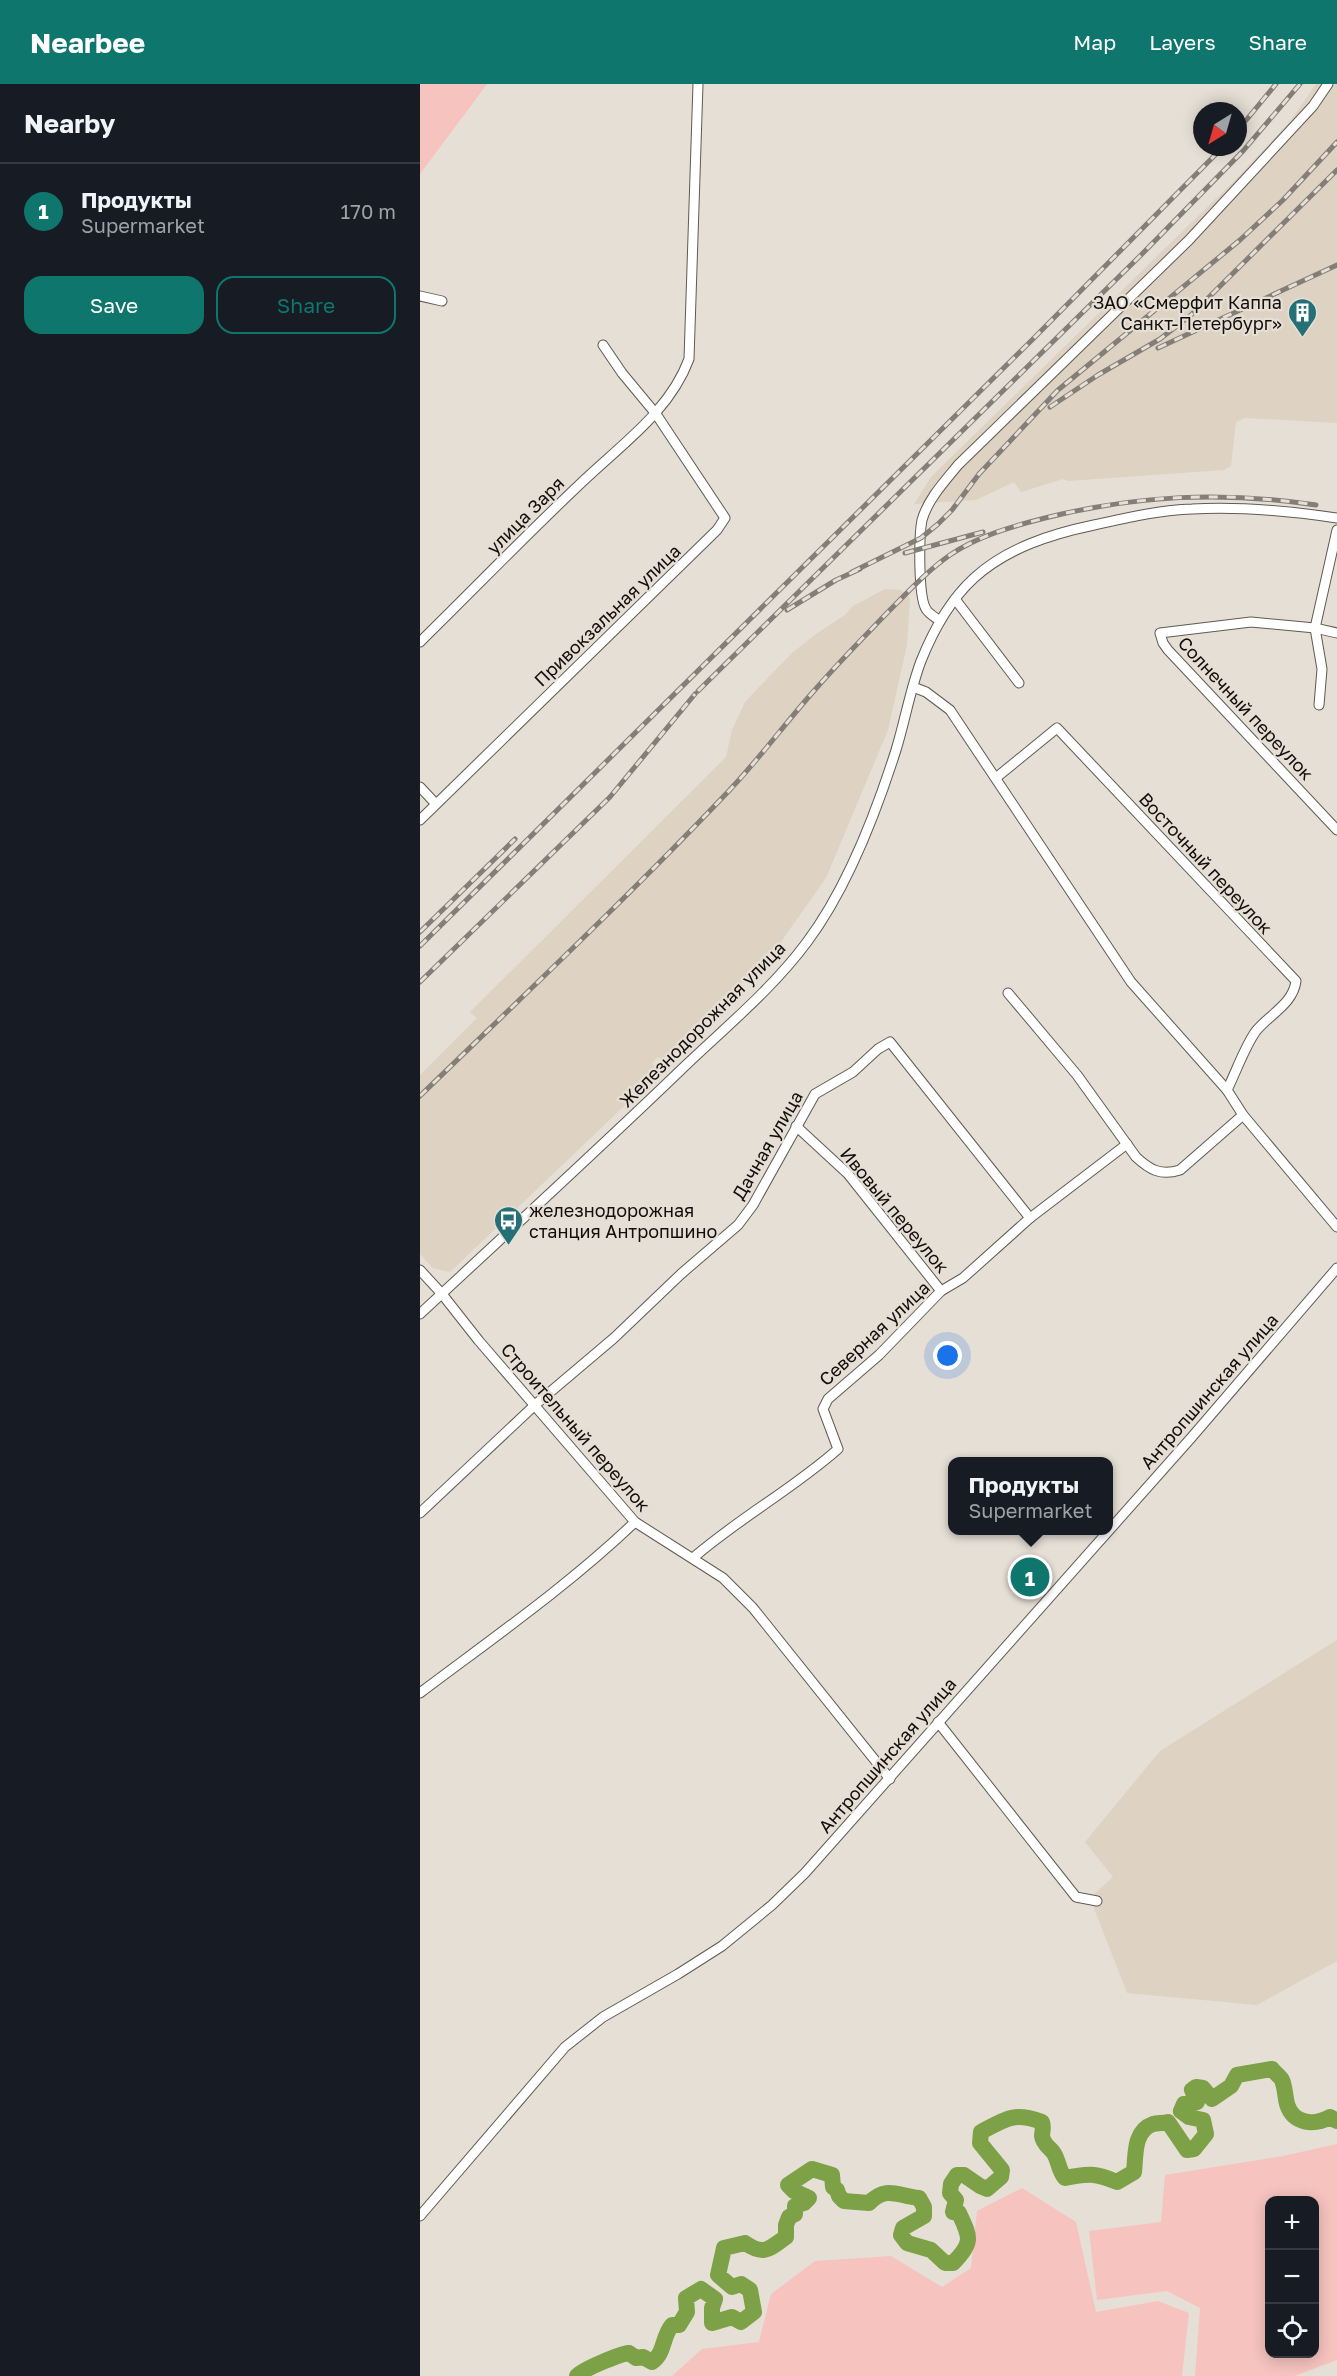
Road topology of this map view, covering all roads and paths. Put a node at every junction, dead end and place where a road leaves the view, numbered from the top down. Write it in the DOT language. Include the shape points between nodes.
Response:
graph roads {
  1 [pos="698,84"];
  2 [pos="1328,84"];
  3 [pos="420,296"];
  4 [pos="442,301"];
  5 [pos="603,345"];
  6 [pos="657,414"];
  7 [pos="1337,518"];
  8 [pos="1337,530"];
  9 [pos="955,599"];
  10 [pos="940,621"];
  11 [pos="1315,628"];
  12 [pos="1337,633"];
  13 [pos="420,642"];
  14 [pos="1019,683"];
  15 [pos="913,687"];
  16 [pos="1319,705"];
  17 [pos="997,777"];
  18 [pos="420,787"];
  19 [pos="436,804"];
  20 [pos="420,820"];
  21 [pos="1337,830"];
  22 [pos="1008,993"];
  23 [pos="1227,1090"];
  24 [pos="1243,1115"];
  25 [pos="796,1126"];
  26 [pos="1127,1144"];
  27 [pos="1030,1218"];
  28 [pos="1337,1227"];
  29 [pos="1337,1268"];
  30 [pos="420,1270"];
  31 [pos="941,1291"];
  32 [pos="442,1294"];
  33 [pos="420,1314"];
  34 [pos="536,1404"];
  35 [pos="420,1513"];
  36 [pos="635,1522"];
  37 [pos="1113,1526"];
  38 [pos="1105,1535"];
  39 [pos="693,1558"];
  40 [pos="420,1693"];
  41 [pos="938,1722"];
  42 [pos="890,1779"];
  43 [pos="1096,1901"];
  44 [pos="420,2216"];
  1 -- 6 [label="street, улица Заря" via="689,359"];
  2 -- 10 [label="street" via="1313,106 1204,224 943,483 922,519 920,548 922,598 926,609"];
  3 -- 4 [label="street"];
  5 -- 6 [label="street"];
  6 -- 13 [label="street, улица Заря" via="579,484"];
  6 -- 19 [label="street, Привокзальная улица" via="725,518"];
  7 -- 9 [label="street, Железнодорожная улица" via="1292,511 1190,509 1058,532 985,569"];
  8 -- 11 [label="street"];
  9 -- 10 [label="street, Железнодорожная улица"];
  9 -- 14 [label="street"];
  10 -- 15 [label="street, Железнодорожная улица"];
  11 -- 12 [label="street"];
  11 -- 16 [label="street" via="1322,669"];
  11 -- 21 [label="street, Солнечный переулок" via="1251,621 1160,633 1168,650"];
  15 -- 17 [label="street" via="950,710"];
  15 -- 32 [label="street, Железнодорожная улица" via="876,805 833,904 807,943 681,1070"];
  17 -- 23 [label="street" via="1131,982"];
  17 -- 23 [label="street, Восточный переулок" via="1057,728 1296,981 1287,1002 1256,1032"];
  18 -- 19 [label="street"];
  19 -- 20 [label="street, Привокзальная улица"];
  22 -- 26 [label="street" via="1077,1075"];
  23 -- 24 [label="street"];
  24 -- 26 [label="street" via="1180,1170 1159,1173 1147,1167"];
  24 -- 28 [label="street"];
  25 -- 27 [label="street, Дачная улица" via="815,1094 854,1072 890,1042"];
  25 -- 31 [label="street, Ивовый переулок" via="848,1174"];
  25 -- 34 [label="street, Дачная улица" via="738,1226"];
  26 -- 27 [label="street, Северная улица"];
  27 -- 31 [label="street, Северная улица" via="963,1278"];
  29 -- 37 [label="street, Антропшинская улица"];
  30 -- 32 [label="street, Строительный переулок"];
  31 -- 39 [label="street, Северная улица" via="828,1399 823,1409 838,1449"];
  32 -- 33 [label="street, Железнодорожная улица"];
  32 -- 34 [label="street, Строительный переулок"];
  34 -- 35 [label="street"];
  34 -- 36 [label="street, Строительный переулок"];
  36 -- 39 [label="street, Строительный переулок"];
  36 -- 40 [label="street" via="512,1624"];
  38 -- 41 [label="street, Антропшинская улица"];
  39 -- 42 [label="street, Строительный переулок" via="723,1578 753,1608"];
  41 -- 42 [label="street, Антропшинская улица"];
  41 -- 43 [label="street" via="1076,1897"];
  42 -- 44 [label="street, Антропшинская улица" via="772,1905 722,1946 603,2018 565,2047"];
}
